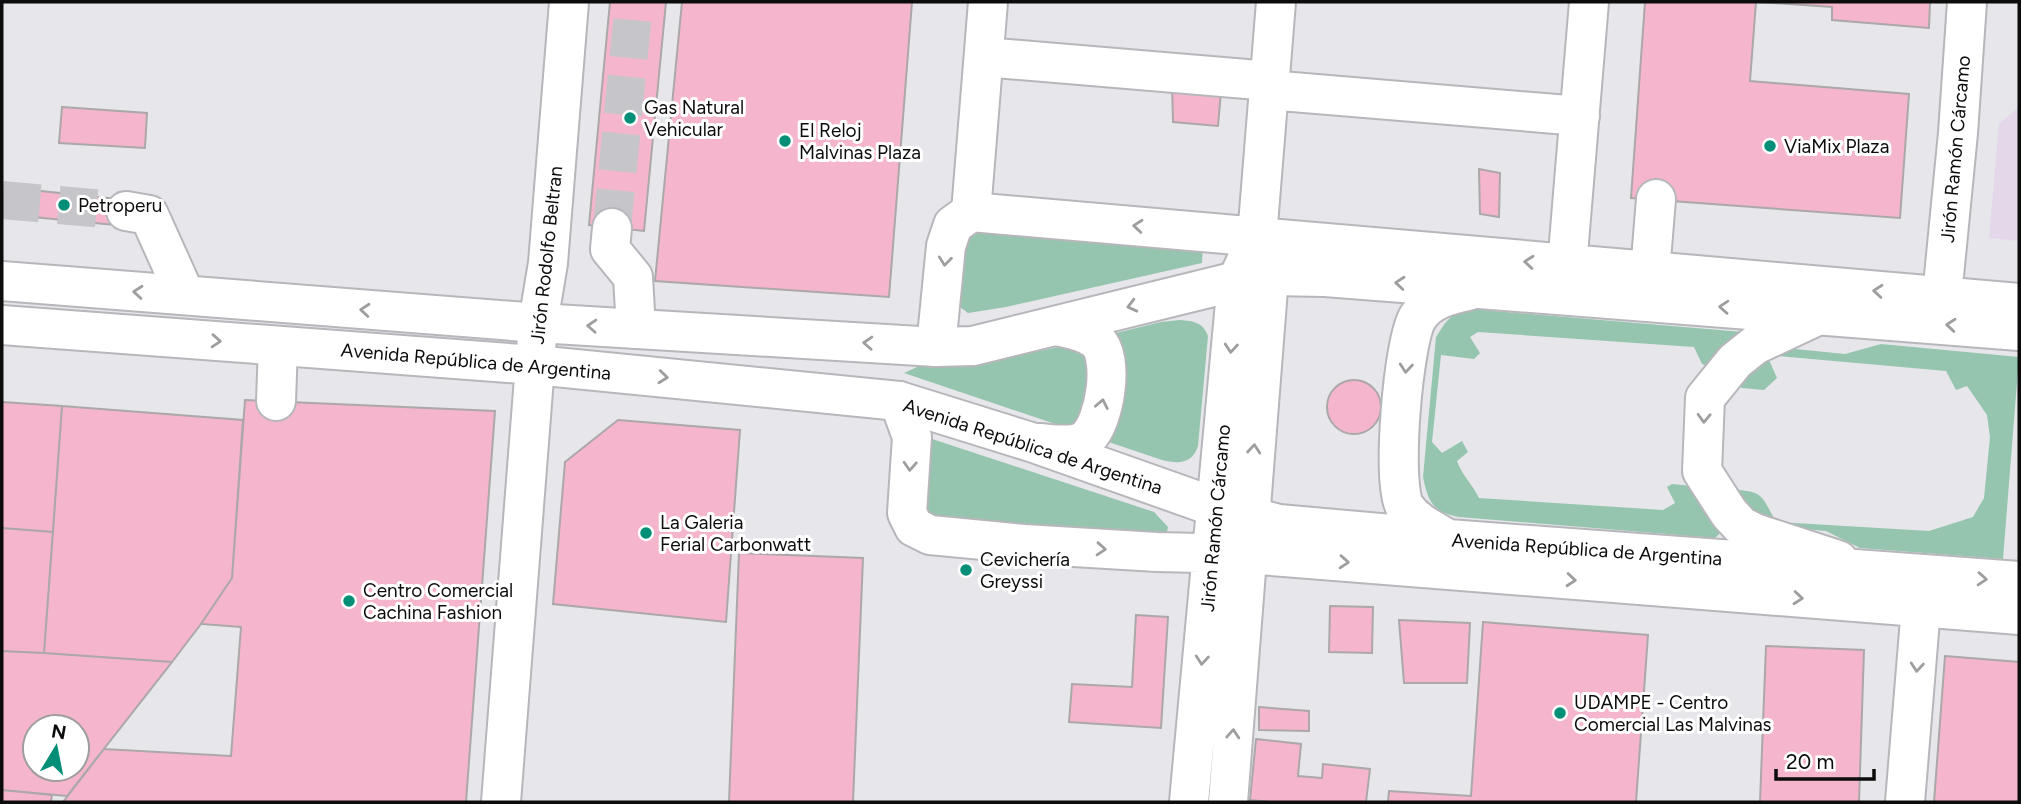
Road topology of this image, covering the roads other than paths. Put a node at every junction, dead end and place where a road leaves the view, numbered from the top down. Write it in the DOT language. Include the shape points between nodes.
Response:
graph roads {
  1 [pos="569,2"];
  2 [pos="988,2"];
  3 [pos="1276,2"];
  4 [pos="1589,2"];
  5 [pos="1967,2"];
  6 [pos="984,57"];
  7 [pos="1269,85"];
  8 [pos="1580,116"];
  9 [pos="1656,199"];
  10 [pos="126,211"];
  11 [pos="971,212"];
  12 [pos="1257,237"];
  13 [pos="548,263"];
  14 [pos="1567,265"];
  15 [pos="1650,272"];
  16 [pos="1253,278"];
  17 [pos="2,281"];
  18 [pos="1474,289"];
  19 [pos="185,295"];
  20 [pos="1942,296"];
  21 [pos="2019,303"];
  22 [pos="1821,314"];
  23 [pos="538,323"];
  24 [pos="2,325"];
  25 [pos="1056,326"];
  26 [pos="636,329"];
  27 [pos="2019,331"];
  28 [pos="278,346"];
  29 [pos="936,347"];
  30 [pos="535,365"];
  31 [pos="276,401"];
  32 [pos="899,401"];
  33 [pos="1034,443"];
  34 [pos="1232,512"];
  35 [pos="1448,539"];
  36 [pos="1229,553"];
  37 [pos="1872,570"];
  38 [pos="2019,581"];
  39 [pos="1922,591"];
  40 [pos="2019,615"];
  41 [pos="501,802"];
  42 [pos="1189,802"];
  43 [pos="1228,802"];
  44 [pos="1905,802"];
  1 -- 13 [label="street, Jirón Rodolfo Beltran"];
  2 -- 6 [label="street"];
  3 -- 7 [label="street, Jirón Ramón Cárcamo"];
  4 -- 8 [label="street"];
  5 -- 20 [label="street, Jirón Ramón Cárcamo"];
  6 -- 7 [label="street"];
  6 -- 11 [label="street"];
  7 -- 8 [label="street"];
  7 -- 12 [label="street, Jirón Ramón Cárcamo"];
  8 -- 14 [label="street"];
  9 -- 15 [label="street"];
  10 -- 19 [label="street" via="149,215"];
  12 -- 11 [label="street, one-way"];
  11 -- 29 [label="street, one-way" via="953,225 946,246"];
  14 -- 12 [label="street, one-way"];
  12 -- 16 [label="street, Jirón Ramón Cárcamo"];
  13 -- 23 [label="street, Jirón Rodolfo Beltran"];
  13 -- 26 [label="street" via="611,238 633,277"];
  14 -- 15 [label="street"];
  20 -- 15 [label="street, one-way"];
  18 -- 16 [label="street, one-way" via="1325,277"];
  16 -- 25 [label="street, one-way"];
  16 -- 34 [label="street, Jirón Ramón Cárcamo"];
  19 -- 17 [label="street, one-way"];
  22 -- 18 [label="street, one-way"];
  18 -- 35 [label="street, one-way" via="1434,301 1419,315 1407,350 1399,488 1414,518"];
  23 -- 19 [label="street, one-way"];
  20 -- 21 [label="street"];
  27 -- 22 [label="street, one-way"];
  22 -- 37 [label="street, one-way" via="1755,345 1735,361 1705,398 1702,471 1741,526"];
  26 -- 23 [label="street, one-way"];
  23 -- 30 [label="street, Jirón Rodolfo Beltran"];
  24 -- 28 [label="street, Avenida República de Argentina, one-way"];
  25 -- 29 [label="street" via="973,346"];
  33 -- 25 [label="street, one-way" via="1069,445 1086,440 1101,412 1105,354 1097,341 1083,332"];
  29 -- 26 [label="street, one-way"];
  28 -- 30 [label="street, Avenida República de Argentina"];
  28 -- 31 [label="street"];
  30 -- 32 [label="street, Avenida República de Argentina, one-way"];
  30 -- 41 [label="street, Jirón Rodolfo Beltran"];
  32 -- 33 [label="street, Avenida República de Argentina"];
  32 -- 36 [label="street, Avenida República de Argentina, one-way" via="912,437 907,513 914,527 930,535"];
  33 -- 34 [label="street, Avenida República de Argentina"];
  34 -- 35 [label="street, Avenida República de Argentina" via="1279,524"];
  34 -- 36 [label="street, Jirón Ramón Cárcamo"];
  35 -- 37 [label="street, Avenida República de Argentina"];
  36 -- 39 [label="street, Avenida República de Argentina, one-way"];
  36 -- 42 [label="street, Jirón Ramón Cárcamo, one-way"];
  43 -- 36 [label="street, Jirón Ramón Cárcamo, one-way"];
  37 -- 39 [label="street, Avenida República de Argentina"];
  39 -- 38 [label="street, Avenida República de Argentina, one-way"];
  39 -- 40 [label="street, Avenida República de Argentina"];
  39 -- 44 [label="street, one-way"];
}
